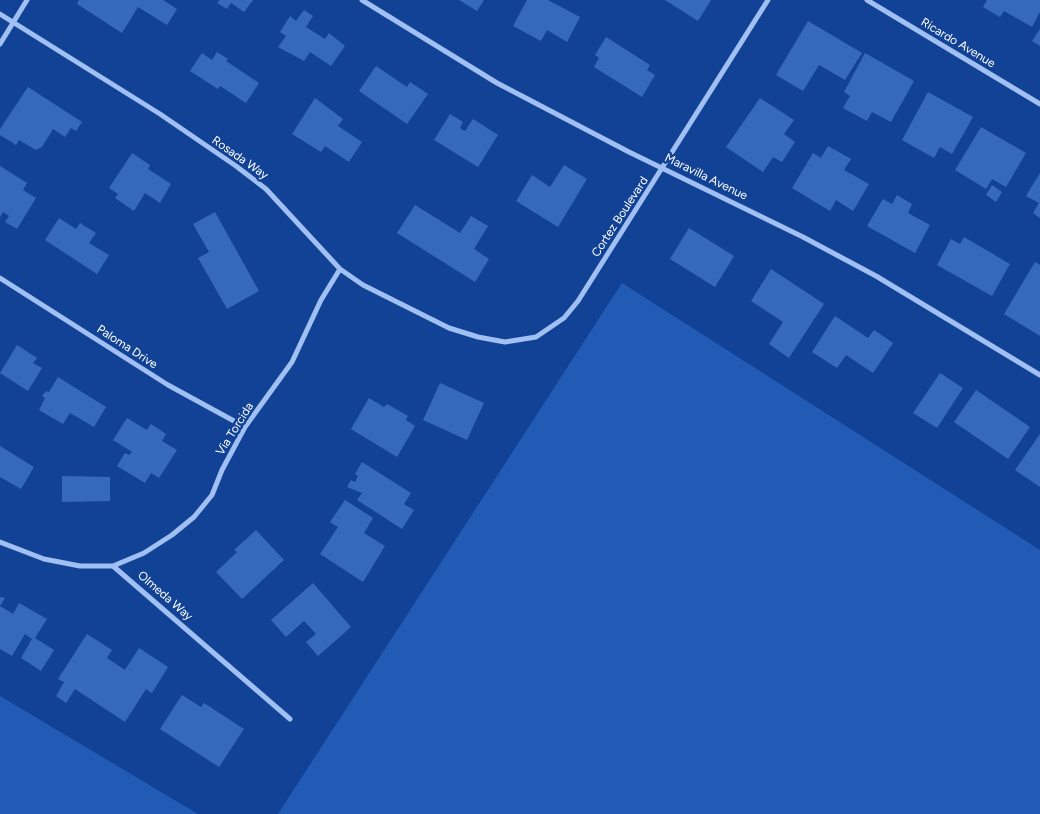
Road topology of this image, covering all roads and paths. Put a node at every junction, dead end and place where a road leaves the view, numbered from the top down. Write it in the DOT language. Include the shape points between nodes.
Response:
graph roads {
  1 [pos="27,0"];
  2 [pos="362,0"];
  3 [pos="768,0"];
  4 [pos="867,0"];
  5 [pos="0,14"];
  6 [pos="14,22"];
  7 [pos="0,44"];
  8 [pos="1040,104"];
  9 [pos="663,168"];
  10 [pos="340,269"];
  11 [pos="0,278"];
  12 [pos="514,340"];
  13 [pos="1040,375"];
  14 [pos="245,428"];
  15 [pos="0,542"];
  16 [pos="113,566"];
  17 [pos="290,719"];
  1 -- 6 [label="street"];
  2 -- 9 [label="street, Maravilla Avenue" via="497,83"];
  3 -- 9 [label="street, Cortez Boulevard"];
  4 -- 8 [label="street, Ricardo Avenue"];
  5 -- 6 [label="street, Rosada Way"];
  6 -- 7 [label="street"];
  6 -- 10 [label="street, Rosada Way" via="160,114 266,189"];
  9 -- 12 [label="street, Cortez Boulevard" via="564,318 536,337"];
  9 -- 13 [label="street, Maravilla Avenue" via="868,272"];
  10 -- 12 [label="street, Rosada Way" via="385,298 450,328 506,342"];
  10 -- 14 [label="street, Via Torcida" via="321,300 292,362"];
  11 -- 14 [label="street, Paloma Drive" via="168,385"];
  14 -- 16 [label="street, Via Torcida" via="212,495 194,517 144,553"];
  15 -- 16 [label="street" via="44,560 80,566"];
  16 -- 17 [label="street, Olmeda Way"];
}
